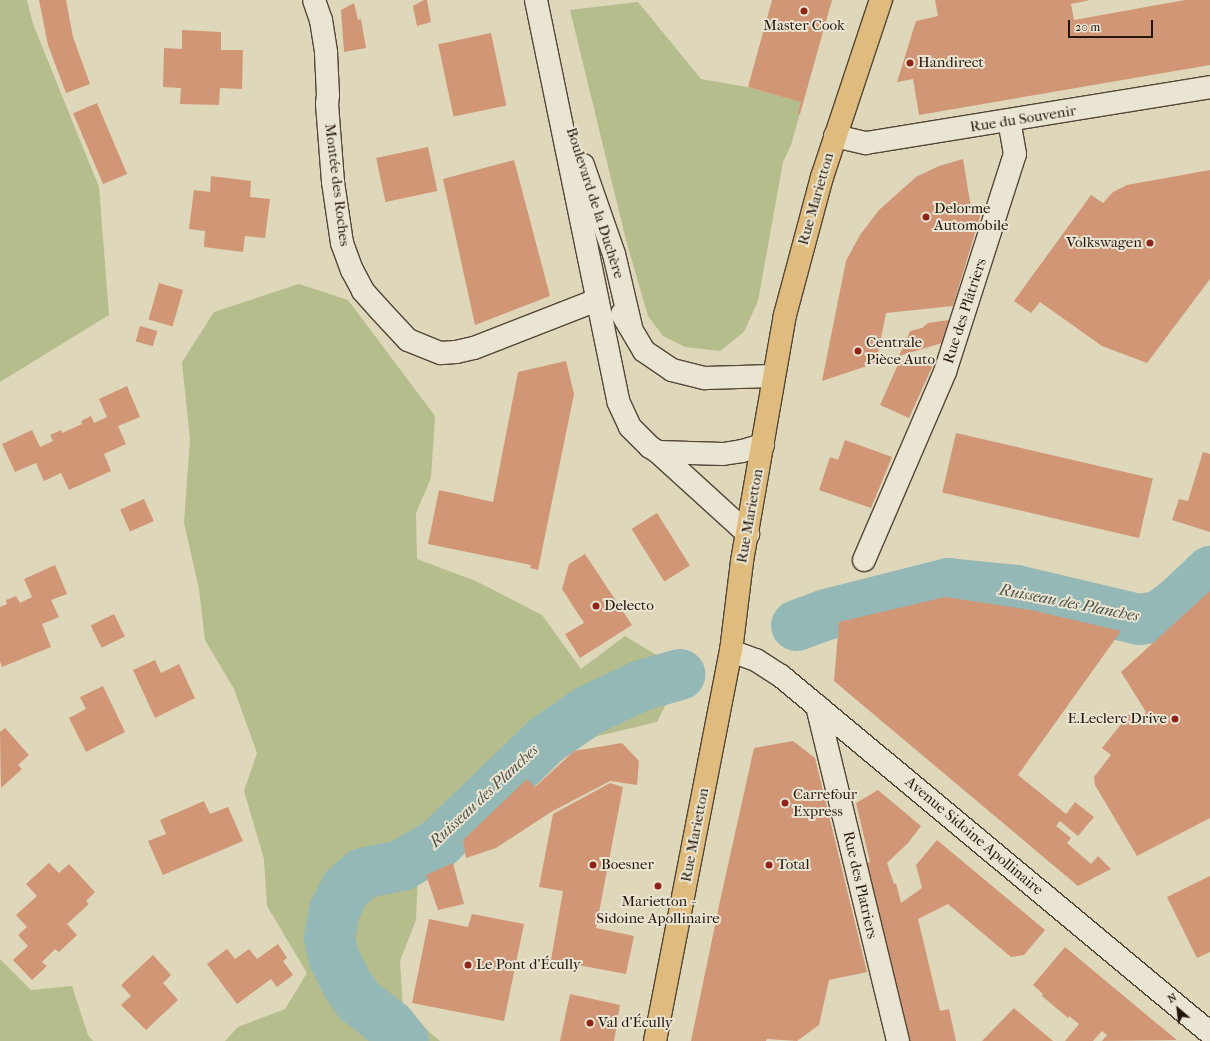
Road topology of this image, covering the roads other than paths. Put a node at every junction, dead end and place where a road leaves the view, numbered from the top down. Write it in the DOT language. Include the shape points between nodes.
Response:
graph roads {
  1 [pos="314,0"];
  2 [pos="536,0"];
  3 [pos="881,0"];
  4 [pos="553,81"];
  5 [pos="1210,87"];
  6 [pos="1009,121"];
  7 [pos="835,136"];
  8 [pos="597,300"];
  9 [pos="631,326"];
  10 [pos="773,376"];
  11 [pos="763,445"];
  12 [pos="658,452"];
  13 [pos="748,534"];
  14 [pos="864,560"];
  15 [pos="731,651"];
  16 [pos="817,706"];
  17 [pos="1210,1032"];
  18 [pos="896,1035"];
  19 [pos="655,1041"];
  1 -- 8 [label="street, Montée des Roches" via="321,20 326,53 333,182 342,243 363,291 408,340 441,353 456,352 474,348"];
  2 -- 4 [label="street, Boulevard de la Duchère"];
  3 -- 7 [label="main road, Rue Marietton"];
  4 -- 8 [label="street, Boulevard de la Duchère"];
  4 -- 9 [label="street, Boulevard de la Duchère" via="614,254"];
  5 -- 6 [label="street, Rue du Souvenir"];
  6 -- 7 [label="street, Rue du Souvenir" via="866,143"];
  6 -- 14 [label="street, Rue des Plâtriers" via="1015,154 945,372"];
  7 -- 10 [label="main road, Rue Marietton" via="786,309"];
  8 -- 9 [label="street, Boulevard de la Duchère" via="607,299 614,302"];
  8 -- 12 [label="street, Boulevard de la Duchère" via="618,401 630,427"];
  9 -- 10 [label="street, Boulevard de la Duchère" via="644,351 672,370 705,378"];
  10 -- 11 [label="main road, Rue Marietton"];
  11 -- 12 [label="street" via="723,454"];
  11 -- 13 [label="main road, Rue Marietton"];
  12 -- 13 [label="street, Boulevard de la Duchère"];
  13 -- 15 [label="main road, Rue Marietton" via="742,561"];
  15 -- 16 [label="street, Avenue Sidoine Apollinaire" via="766,666"];
  15 -- 19 [label="main road, Rue Marietton"];
  16 -- 17 [label="street, Avenue Sidoine Apollinaire"];
  16 -- 18 [label="street, Rue des Platriers"];
}
